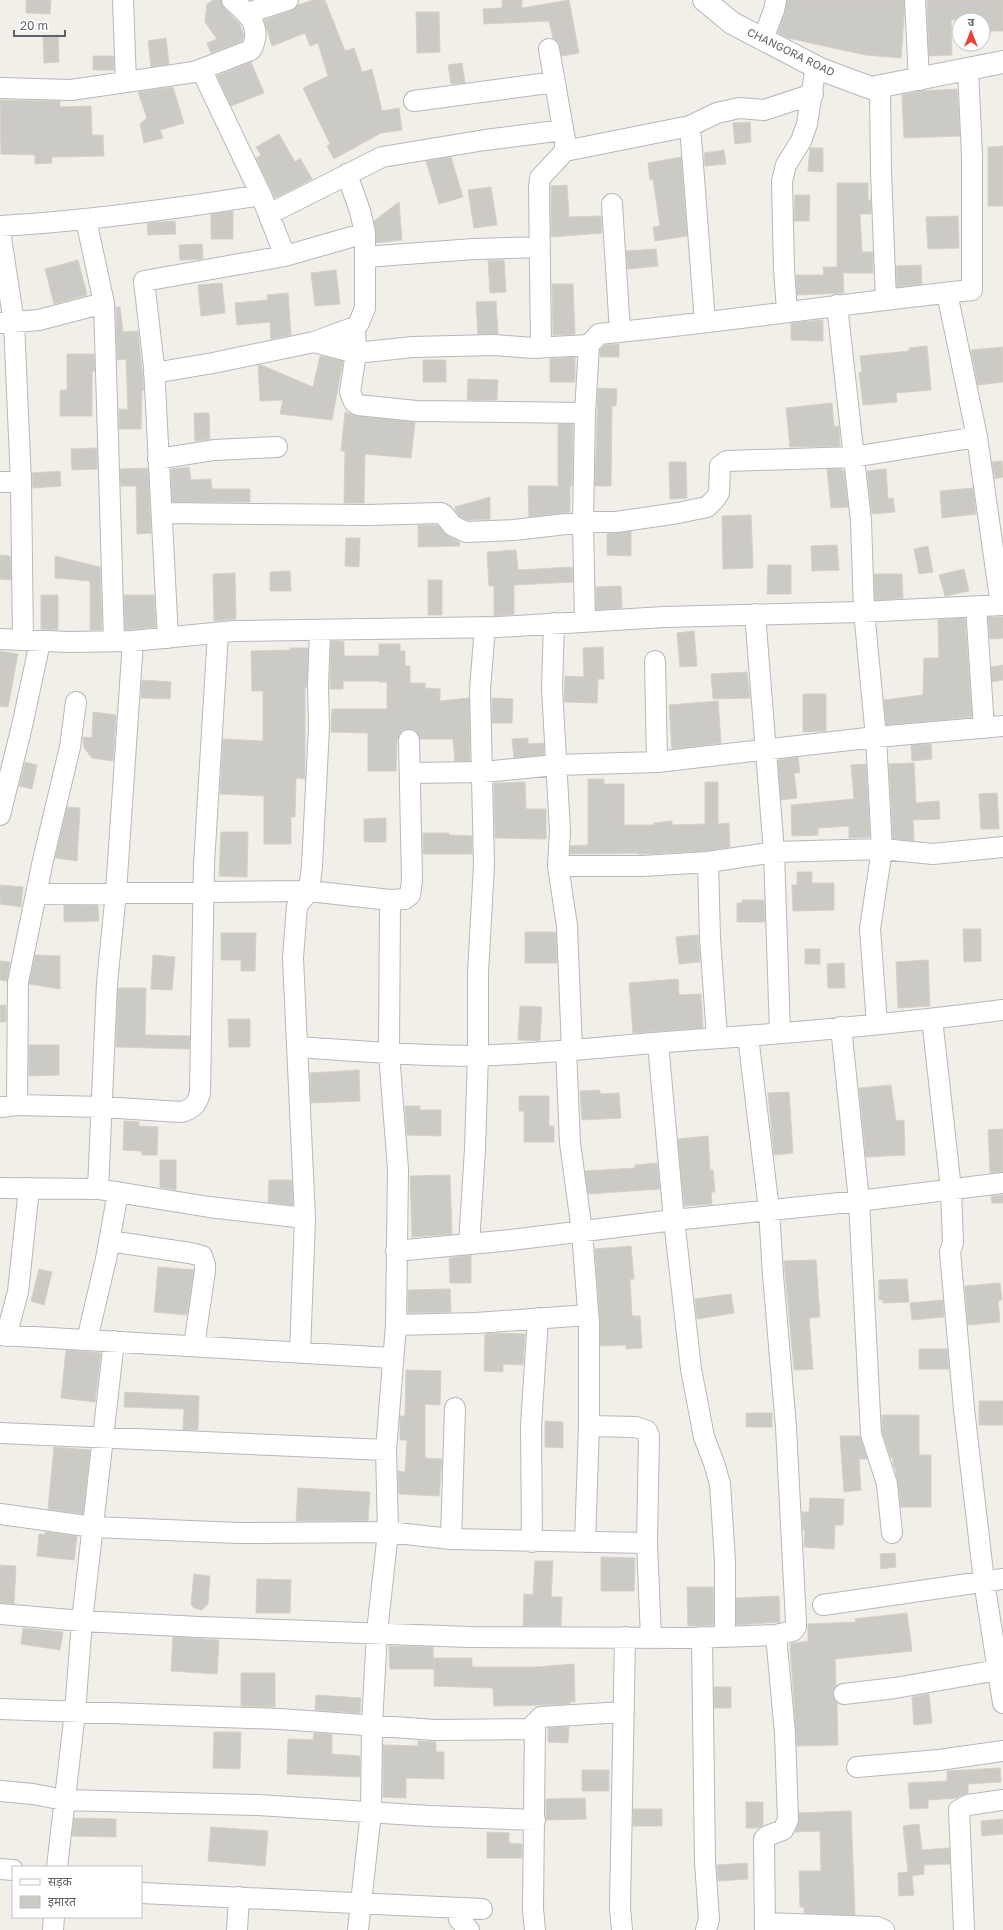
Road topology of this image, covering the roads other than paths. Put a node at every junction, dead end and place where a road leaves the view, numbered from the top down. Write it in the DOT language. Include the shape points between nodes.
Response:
graph roads {
  1 [pos="123,0"];
  2 [pos="232,0"];
  3 [pos="288,0"];
  4 [pos="704,0"];
  5 [pos="776,0"];
  6 [pos="914,0"];
  7 [pos="247,13"];
  8 [pos="763,39"];
  9 [pos="549,49"];
  10 [pos="1003,62"];
  11 [pos="816,66"];
  12 [pos="201,69"];
  13 [pos="968,70"];
  14 [pos="919,80"];
  15 [pos="126,82"];
  16 [pos="555,82"];
  17 [pos="880,87"];
  18 [pos="0,88"];
  19 [pos="813,94"];
  20 [pos="414,101"];
  21 [pos="690,126"];
  22 [pos="563,130"];
  23 [pos="565,151"];
  24 [pos="347,174"];
  25 [pos="261,195"];
  26 [pos="612,204"];
  27 [pos="269,214"];
  28 [pos="86,220"];
  29 [pos="0,226"];
  30 [pos="0,231"];
  31 [pos="365,233"];
  32 [pos="540,247"];
  33 [pos="285,256"];
  34 [pos="365,257"];
  35 [pos="947,293"];
  36 [pos="886,300"];
  37 [pos="104,303"];
  38 [pos="837,305"];
  39 [pos="787,311"];
  40 [pos="705,322"];
  41 [pos="7,323"];
  42 [pos="355,327"];
  43 [pos="620,332"];
  44 [pos="314,342"];
  45 [pos="589,345"];
  46 [pos="541,347"];
  47 [pos="356,353"];
  48 [pos="154,373"];
  49 [pos="585,413"];
  50 [pos="978,437"];
  51 [pos="277,447"];
  52 [pos="852,457"];
  53 [pos="158,459"];
  54 [pos="0,482"];
  55 [pos="21,482"];
  56 [pos="163,513"];
  57 [pos="583,522"];
  58 [pos="1002,605"];
  59 [pos="976,607"];
  60 [pos="864,611"];
  61 [pos="755,614"];
  62 [pos="585,621"];
  63 [pos="554,623"];
  64 [pos="485,627"];
  65 [pos="320,631"];
  66 [pos="218,633"];
  67 [pos="168,638"];
  68 [pos="0,639"];
  69 [pos="31,641"];
  70 [pos="123,641"];
  71 [pos="655,661"];
  72 [pos="76,702"];
  73 [pos="994,727"];
  74 [pos="876,737"];
  75 [pos="409,740"];
  76 [pos="766,748"];
  77 [pos="657,762"];
  78 [pos="556,765"];
  79 [pos="483,772"];
  80 [pos="410,773"];
  81 [pos="0,815"];
  82 [pos="1003,847"];
  83 [pos="882,848"];
  84 [pos="774,852"];
  85 [pos="708,862"];
  86 [pos="558,866"];
  87 [pos="309,890"];
  88 [pos="116,892"];
  89 [pos="204,892"];
  90 [pos="36,894"];
  91 [pos="390,900"];
  92 [pos="1003,1010"];
  93 [pos="932,1019"];
  94 [pos="877,1024"];
  95 [pos="841,1027"];
  96 [pos="780,1033"];
  97 [pos="748,1036"];
  98 [pos="717,1038"];
  99 [pos="658,1043"];
  100 [pos="298,1047"];
  101 [pos="569,1050"];
  102 [pos="389,1054"];
  103 [pos="478,1055"];
  104 [pos="9,1106"];
  105 [pos="102,1107"];
  106 [pos="1003,1184"];
  107 [pos="0,1188"];
  108 [pos="29,1188"];
  109 [pos="98,1189"];
  110 [pos="951,1189"];
  111 [pos="118,1192"];
  112 [pos="859,1201"];
  113 [pos="769,1210"];
  114 [pos="305,1218"];
  115 [pos="674,1220"];
  116 [pos="582,1232"];
  117 [pos="109,1241"];
  118 [pos="469,1244"];
  119 [pos="396,1251"];
  120 [pos="588,1315"];
  121 [pos="538,1318"];
  122 [pos="396,1325"];
  123 [pos="3,1335"];
  124 [pos="87,1340"];
  125 [pos="114,1341"];
  126 [pos="194,1346"];
  127 [pos="300,1353"];
  128 [pos="392,1358"];
  129 [pos="454,1408"];
  130 [pos="589,1426"];
  131 [pos="0,1433"];
  132 [pos="104,1439"];
  133 [pos="386,1450"];
  134 [pos="0,1514"];
  135 [pos="94,1527"];
  136 [pos="388,1532"];
  137 [pos="892,1533"];
  138 [pos="451,1539"];
  139 [pos="532,1542"];
  140 [pos="585,1542"];
  141 [pos="646,1543"];
  142 [pos="1003,1579"];
  143 [pos="984,1582"];
  144 [pos="823,1605"];
  145 [pos="0,1614"];
  146 [pos="82,1621"];
  147 [pos="377,1632"];
  148 [pos="997,1634"];
  149 [pos="776,1635"];
  150 [pos="725,1636"];
  151 [pos="625,1637"];
  152 [pos="651,1637"];
  153 [pos="702,1637"];
  154 [pos="998,1670"];
  155 [pos="844,1694"];
  156 [pos="1003,1703"];
  157 [pos="0,1709"];
  158 [pos="75,1712"];
  159 [pos="624,1712"];
  160 [pos="535,1723"];
  161 [pos="372,1725"];
  162 [pos="1003,1751"];
  163 [pos="857,1767"];
  164 [pos="0,1791"];
  165 [pos="64,1800"];
  166 [pos="1003,1800"];
  167 [pos="371,1812"];
  168 [pos="535,1820"];
  169 [pos="57,1866"];
  170 [pos="0,1869"];
  171 [pos="12,1870"];
  172 [pos="142,1893"];
  173 [pos="239,1897"];
  174 [pos="361,1903"];
  175 [pos="482,1909"];
  176 [pos="54,1918"];
  177 [pos="765,1926"];
  178 [pos="53,1930"];
  179 [pos="237,1930"];
  180 [pos="358,1930"];
  181 [pos="535,1930"];
  182 [pos="622,1930"];
  183 [pos="706,1930"];
  184 [pos="884,1930"];
  185 [pos="964,1930"];
  1 -- 15 [label="street"];
  2 -- 7 [label="street"];
  3 -- 7 [label="street"];
  4 -- 8 [label="street, CHANGORA ROAD" via="732,23"];
  5 -- 8 [label="street"];
  6 -- 14 [label="street"];
  7 -- 12 [label="street" via="257,35 251,50"];
  8 -- 11 [label="street, CHANGORA ROAD"];
  9 -- 16 [label="street"];
  10 -- 13 [label="street, CHANGORA ROAD"];
  11 -- 17 [label="street, CHANGORA ROAD" via="871,88"];
  11 -- 19 [label="street"];
  12 -- 15 [label="street"];
  12 -- 25 [label="street"];
  13 -- 14 [label="street, CHANGORA ROAD"];
  13 -- 35 [label="street" via="972,155 972,290"];
  14 -- 17 [label="street, CHANGORA ROAD"];
  15 -- 18 [label="street" via="71,90"];
  16 -- 20 [label="street"];
  16 -- 22 [label="street"];
  17 -- 36 [label="street" via="880,172"];
  19 -- 21 [label="street" via="764,110 739,108 716,113"];
  19 -- 39 [label="street" via="807,124 786,165 782,181"];
  21 -- 23 [label="street"];
  21 -- 40 [label="street"];
  22 -- 23 [label="street"];
  22 -- 24 [label="street" via="382,157"];
  23 -- 32 [label="street" via="540,178"];
  24 -- 27 [label="street"];
  24 -- 31 [label="street"];
  25 -- 27 [label="street"];
  25 -- 28 [label="street"];
  26 -- 43 [label="street"];
  27 -- 33 [label="street"];
  28 -- 29 [label="street"];
  28 -- 37 [label="street"];
  30 -- 41 [label="street"];
  31 -- 33 [label="street"];
  31 -- 34 [label="street"];
  32 -- 34 [label="street"];
  32 -- 46 [label="street"];
  33 -- 48 [label="street" via="144,281"];
  34 -- 42 [label="street" via="365,308"];
  35 -- 36 [label="street"];
  35 -- 50 [label="street"];
  36 -- 38 [label="street"];
  37 -- 41 [label="street" via="39,320"];
  37 -- 70 [label="street" via="112,553"];
  38 -- 39 [label="street"];
  38 -- 52 [label="street"];
  39 -- 40 [label="street"];
  40 -- 43 [label="street"];
  41 -- 55 [label="street"];
  42 -- 44 [label="street"];
  42 -- 47 [label="street"];
  43 -- 45 [label="street" via="599,334"];
  44 -- 47 [label="street"];
  44 -- 48 [label="street" via="213,364"];
  45 -- 46 [label="street"];
  45 -- 49 [label="street"];
  46 -- 47 [label="street" via="413,347"];
  47 -- 49 [label="street" via="350,392 358,405 416,411"];
  48 -- 53 [label="street"];
  49 -- 57 [label="street"];
  50 -- 52 [label="street"];
  50 -- 58 [label="street"];
  51 -- 53 [label="street" via="214,450"];
  52 -- 57 [label="street" via="727,461 720,466 719,493 707,507 616,522"];
  52 -- 60 [label="street" via="861,521"];
  53 -- 56 [label="street"];
  54 -- 55 [label="street"];
  55 -- 69 [label="street"];
  56 -- 57 [label="street" via="368,515 440,512 453,526 466,532 514,530"];
  56 -- 67 [label="street"];
  57 -- 62 [label="street"];
  58 -- 59 [label="street"];
  59 -- 60 [label="street"];
  59 -- 73 [label="street"];
  60 -- 61 [label="street"];
  60 -- 74 [label="street"];
  61 -- 62 [label="street"];
  61 -- 76 [label="street"];
  62 -- 63 [label="street"];
  63 -- 64 [label="street"];
  63 -- 78 [label="street" via="552,688"];
  64 -- 65 [label="street"];
  64 -- 79 [label="street" via="480,689"];
  65 -- 66 [label="street"];
  65 -- 87 [label="street" via="319,727"];
  66 -- 67 [label="street"];
  66 -- 89 [label="street"];
  67 -- 70 [label="street"];
  68 -- 69 [label="street"];
  69 -- 70 [label="street"];
  69 -- 81 [label="street" via="22,726"];
  70 -- 88 [label="street"];
  71 -- 77 [label="street"];
  72 -- 90 [label="street" via="70,747"];
  73 -- 74 [label="street"];
  74 -- 76 [label="street"];
  74 -- 83 [label="street"];
  75 -- 80 [label="street"];
  76 -- 77 [label="street" via="736,754"];
  76 -- 84 [label="street"];
  77 -- 78 [label="street"];
  78 -- 79 [label="street"];
  78 -- 86 [label="street" via="560,831"];
  79 -- 80 [label="street"];
  79 -- 103 [label="street" via="484,865 478,973"];
  80 -- 91 [label="street" via="411,889 410,895 405,899"];
  82 -- 83 [label="street" via="933,854"];
  83 -- 84 [label="street"];
  83 -- 94 [label="street" via="870,929"];
  84 -- 85 [label="street"];
  84 -- 96 [label="street"];
  85 -- 86 [label="street" via="642,866"];
  85 -- 98 [label="street"];
  86 -- 101 [label="street" via="566,926"];
  87 -- 89 [label="street"];
  87 -- 91 [label="street"];
  87 -- 100 [label="street" via="297,906 293,958"];
  88 -- 89 [label="street"];
  88 -- 90 [label="street"];
  88 -- 105 [label="street" via="107,983"];
  89 -- 105 [label="street" via="200,1093 196,1105 181,1112"];
  90 -- 104 [label="street" via="18,982"];
  91 -- 102 [label="street"];
  92 -- 93 [label="street"];
  93 -- 94 [label="street"];
  93 -- 110 [label="street"];
  94 -- 95 [label="street"];
  95 -- 96 [label="street"];
  95 -- 112 [label="street"];
  96 -- 97 [label="street"];
  97 -- 98 [label="street"];
  97 -- 113 [label="street"];
  98 -- 99 [label="street"];
  99 -- 101 [label="street"];
  99 -- 115 [label="street"];
  100 -- 102 [label="street"];
  100 -- 114 [label="street"];
  101 -- 103 [label="street"];
  101 -- 116 [label="street" via="570,1144"];
  102 -- 103 [label="street"];
  102 -- 119 [label="street" via="398,1169"];
  103 -- 118 [label="street"];
  104 -- 105 [label="street"];
  105 -- 109 [label="street"];
  106 -- 110 [label="street"];
  107 -- 108 [label="street"];
  108 -- 109 [label="street"];
  108 -- 123 [label="street" via="18,1292"];
  109 -- 111 [label="street"];
  110 -- 112 [label="street"];
  110 -- 143 [label="street" via="953,1243 950,1252 964,1409"];
  111 -- 114 [label="street" via="209,1207"];
  111 -- 117 [label="street"];
  112 -- 113 [label="street"];
  112 -- 137 [label="street" via="871,1434 887,1484"];
  113 -- 115 [label="street"];
  113 -- 149 [label="street" via="772,1275 786,1427 796,1622 793,1631"];
  114 -- 127 [label="street"];
  115 -- 116 [label="street"];
  115 -- 150 [label="street" via="695,1390 704,1437 720,1484 725,1561"];
  116 -- 118 [label="street"];
  116 -- 120 [label="street"];
  117 -- 124 [label="street"];
  117 -- 126 [label="street" via="202,1256 205,1271"];
  118 -- 119 [label="street"];
  119 -- 122 [label="street"];
  120 -- 121 [label="street"];
  120 -- 130 [label="street"];
  121 -- 122 [label="street"];
  121 -- 139 [label="street" via="531,1426"];
  122 -- 128 [label="street"];
  123 -- 124 [label="street"];
  124 -- 125 [label="street"];
  125 -- 126 [label="street"];
  125 -- 132 [label="street"];
  126 -- 127 [label="street"];
  127 -- 128 [label="street"];
  128 -- 133 [label="street"];
  129 -- 138 [label="street"];
  130 -- 140 [label="street"];
  130 -- 141 [label="street" via="636,1427 646,1431 649,1445"];
  131 -- 132 [label="street"];
  132 -- 133 [label="street"];
  132 -- 135 [label="street"];
  133 -- 136 [label="street"];
  134 -- 135 [label="street"];
  135 -- 136 [label="street" via="239,1533"];
  135 -- 146 [label="street"];
  136 -- 138 [label="street"];
  136 -- 147 [label="street"];
  138 -- 139 [label="street"];
  139 -- 140 [label="street"];
  140 -- 141 [label="street"];
  141 -- 152 [label="street"];
  142 -- 143 [label="street"];
  143 -- 144 [label="street"];
  143 -- 148 [label="street"];
  145 -- 146 [label="street"];
  146 -- 147 [label="street"];
  146 -- 158 [label="street"];
  147 -- 151 [label="street" via="469,1637"];
  147 -- 161 [label="street"];
  148 -- 154 [label="street"];
  149 -- 150 [label="street"];
  149 -- 177 [label="street" via="786,1733 788,1820 783,1830 764,1839"];
  150 -- 153 [label="street"];
  151 -- 152 [label="street"];
  151 -- 159 [label="street"];
  152 -- 153 [label="street"];
  153 -- 183 [label="street" via="705,1862 709,1919"];
  154 -- 155 [label="street"];
  154 -- 156 [label="street"];
  157 -- 158 [label="street"];
  158 -- 161 [label="street"];
  158 -- 165 [label="street"];
  159 -- 160 [label="street" via="541,1717"];
  159 -- 182 [label="street" via="620,1908"];
  160 -- 161 [label="street" via="530,1729 484,1731"];
  160 -- 168 [label="street"];
  161 -- 167 [label="street"];
  162 -- 163 [label="street"];
  164 -- 165 [label="street"];
  165 -- 167 [label="street" via="258,1805"];
  165 -- 169 [label="street"];
  166 -- 185 [label="street" via="968,1805 959,1810"];
  167 -- 168 [label="street"];
  167 -- 174 [label="street"];
  168 -- 181 [label="street"];
  170 -- 171 [label="street"];
  172 -- 173 [label="street"];
  173 -- 174 [label="street"];
  173 -- 179 [label="street"];
  174 -- 175 [label="street"];
  174 -- 180 [label="street"];
  176 -- 178 [label="street"];
  177 -- 184 [label="street" via="877,1927"];
}
